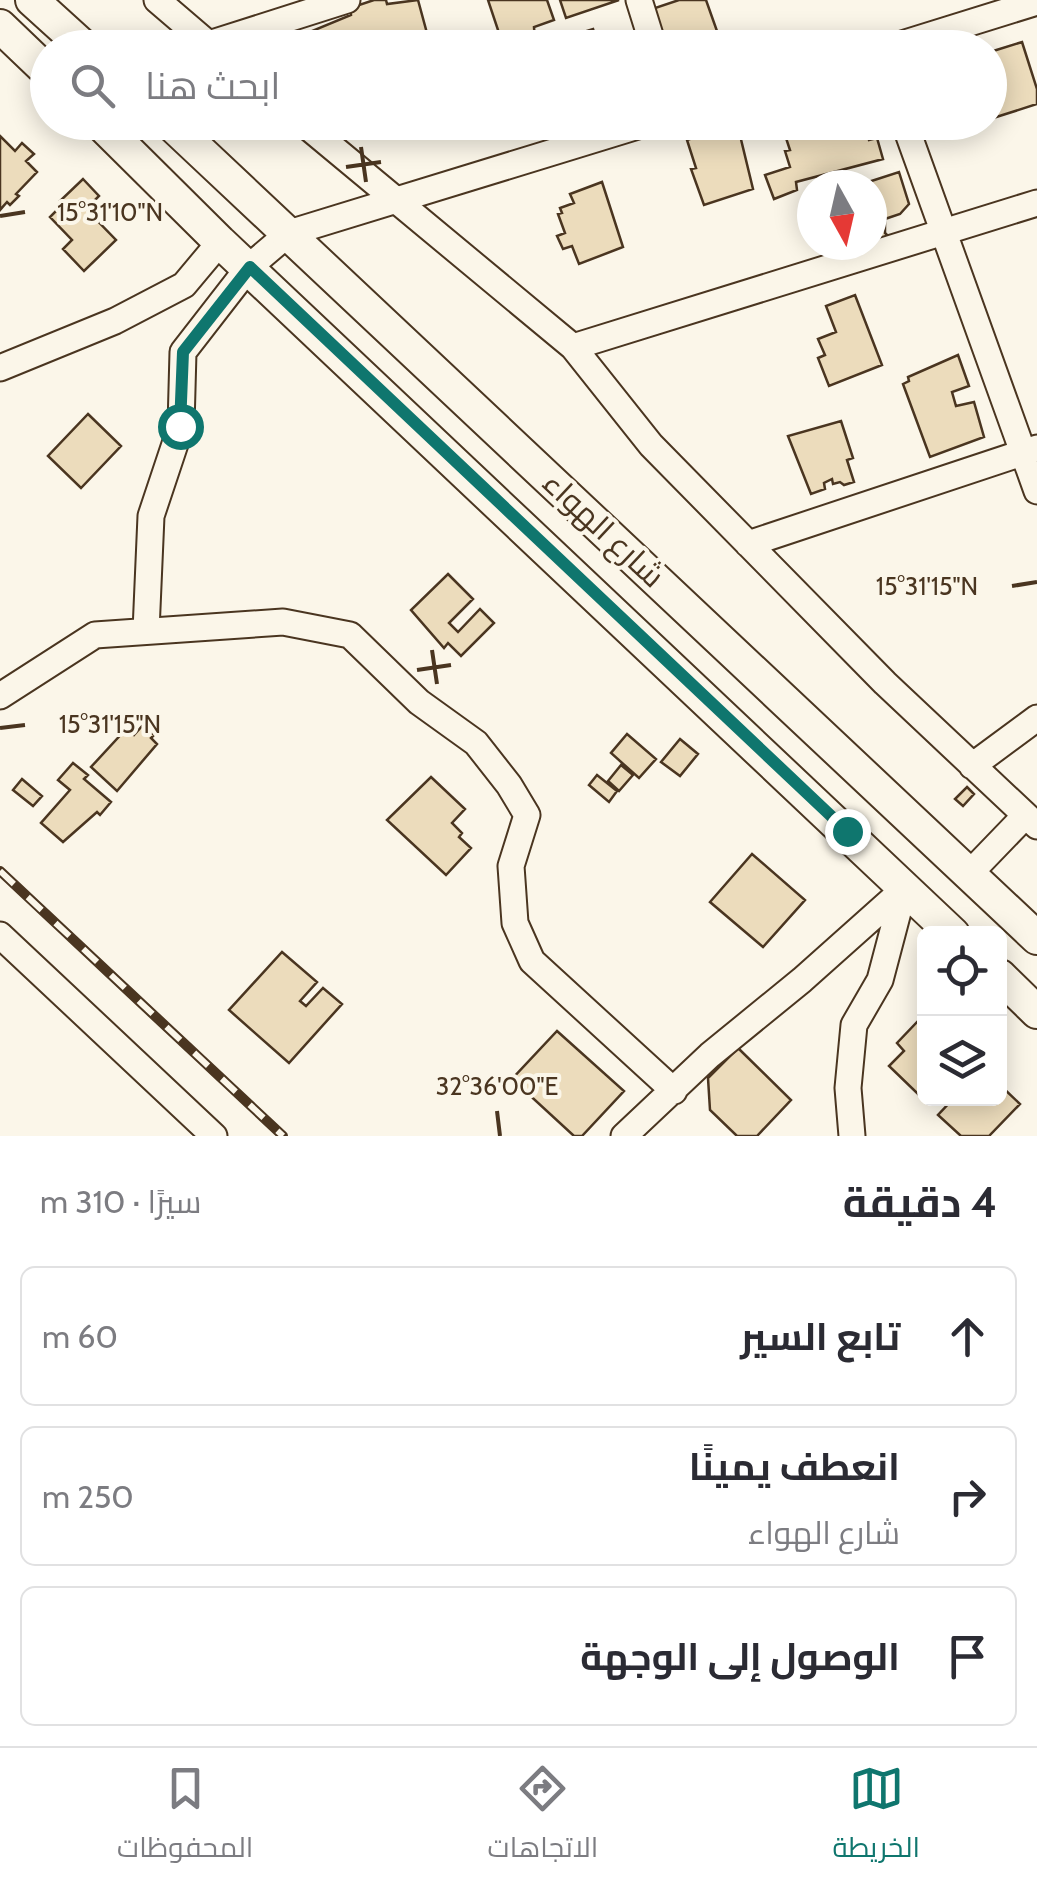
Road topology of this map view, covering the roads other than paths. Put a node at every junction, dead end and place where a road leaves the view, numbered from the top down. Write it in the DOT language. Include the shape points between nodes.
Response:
graph roads {
  1 [pos="32,0"];
  2 [pos="156,0"];
  3 [pos="347,0"];
  4 [pos="639,0"];
  5 [pos="1037,2"];
  6 [pos="0,26"];
  7 [pos="66,30"];
  8 [pos="192,30"];
  9 [pos="258,30"];
  10 [pos="648,30"];
  11 [pos="948,30"];
  12 [pos="30,55"];
  13 [pos="117,140"];
  14 [pos="188,140"];
  15 [pos="323,140"];
  16 [pos="592,140"];
  17 [pos="911,140"];
  18 [pos="394,200"];
  19 [pos="1037,204"];
  20 [pos="944,232"];
  21 [pos="288,233"];
  22 [pos="220,242"];
  23 [pos="250,267"];
  24 [pos="573,347"];
  25 [pos="0,368"];
  26 [pos="1030,450"];
  27 [pos="1037,491"];
  28 [pos="748,544"];
  29 [pos="146,632"];
  30 [pos="0,696"];
  31 [pos="1037,718"];
  32 [pos="972,766"];
  33 [pos="1031,821"];
  34 [pos="970,872"];
  35 [pos="904,889"];
  36 [pos="944,926"];
  37 [pos="0,935"];
  38 [pos="1037,938"];
  39 [pos="1007,983"];
  40 [pos="1037,1012"];
  41 [pos="674,1091"];
  42 [pos="214,1136"];
  43 [pos="624,1136"];
  44 [pos="852,1136"];
  1 -- 7 [label="main road"];
  2 -- 8 [label="street"];
  3 -- 9 [label="street"];
  4 -- 10 [label="street"];
  5 -- 11 [label="street"];
  6 -- 12 [label="main road"];
  13 -- 22 [label="main road, شارع الهواء"];
  14 -- 21 [label="main road, شارع الهواء"];
  15 -- 18 [label="street"];
  16 -- 18 [label="street"];
  17 -- 20 [label="street"];
  18 -- 21 [label="street"];
  18 -- 24 [label="street"];
  19 -- 20 [label="street"];
  20 -- 24 [label="street"];
  20 -- 26 [label="street"];
  21 -- 23 [label="street"];
  21 -- 34 [label="main road, شارع الهواء"];
  22 -- 23 [label="main road, شارع الهواء"];
  22 -- 25 [label="street" via="184,285"];
  23 -- 29 [label="street" via="183,352 180,426 151,516"];
  23 -- 35 [label="main road, شارع الهواء"];
  24 -- 28 [label="street" via="651,445"];
  26 -- 27 [label="street"];
  26 -- 28 [label="street"];
  28 -- 32 [label="street"];
  29 -- 30 [label="street" via="95,635"];
  29 -- 41 [label="street" via="283,622 350,635 419,702 476,744 527,814 511,866 515,923 532,961"];
  31 -- 32 [label="street"];
  32 -- 33 [label="street"];
  33 -- 34 [label="street"];
  34 -- 38 [label="main road, شارع الهواء"];
  35 -- 36 [label="main road, شارع الهواء"];
  35 -- 41 [label="street"];
  35 -- 44 [label="street" via="880,980 854,1025"];
  37 -- 42 [label="street"];
  39 -- 40 [label="main road"];
  41 -- 43 [label="street"];
}
